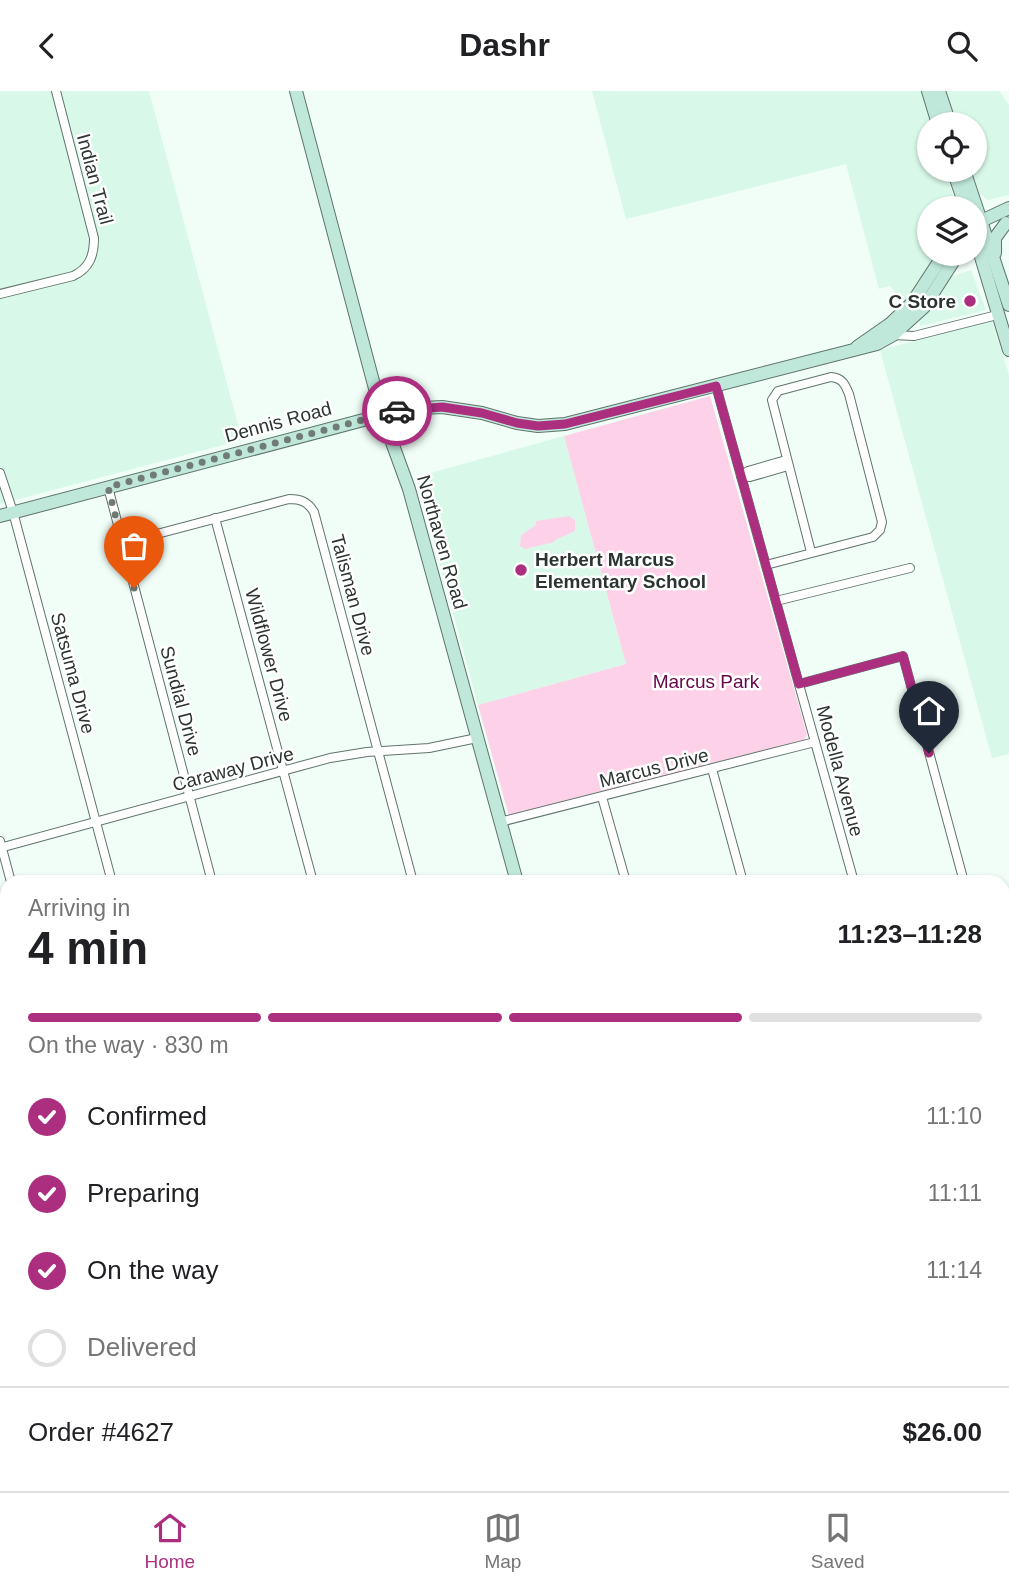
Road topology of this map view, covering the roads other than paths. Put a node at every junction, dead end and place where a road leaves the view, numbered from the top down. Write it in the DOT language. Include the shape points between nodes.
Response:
graph roads {
  1 [pos="56,91"];
  2 [pos="296,91"];
  3 [pos="928,91"];
  4 [pos="939,91"];
  5 [pos="934,112"];
  6 [pos="946,112"];
  7 [pos="987,209"];
  8 [pos="1007,216"];
  9 [pos="987,226"];
  10 [pos="987,248"];
  11 [pos="938,266"];
  12 [pos="950,266"];
  13 [pos="984,266"];
  14 [pos="996,267"];
  15 [pos="944,275"];
  16 [pos="986,276"];
  17 [pos="0,294"];
  18 [pos="1009,305"];
  19 [pos="917,307"];
  20 [pos="997,315"];
  21 [pos="893,335"];
  22 [pos="1009,348"];
  23 [pos="854,350"];
  24 [pos="716,386"];
  25 [pos="382,415"];
  26 [pos="787,463"];
  27 [pos="0,473"];
  28 [pos="741,476"];
  29 [pos="108,487"];
  30 [pos="13,512"];
  31 [pos="0,516"];
  32 [pos="215,518"];
  33 [pos="123,543"];
  34 [pos="811,552"];
  35 [pos="766,565"];
  36 [pos="910,568"];
  37 [pos="776,601"];
  38 [pos="799,684"];
  39 [pos="477,738"];
  40 [pos="815,742"];
  41 [pos="379,752"];
  42 [pos="712,769"];
  43 [pos="283,771"];
  44 [pos="190,797"];
  45 [pos="603,797"];
  46 [pos="500,822"];
  47 [pos="96,823"];
  48 [pos="1,845"];
  49 [pos="9,875"];
  50 [pos="110,875"];
  51 [pos="210,875"];
  52 [pos="311,875"];
  53 [pos="411,875"];
  54 [pos="515,875"];
  55 [pos="624,875"];
  56 [pos="741,875"];
  57 [pos="852,875"];
  58 [pos="962,875"];
  1 -- 17 [label="street, Indian Trail" via="94,238 91,261 74,275"];
  2 -- 25 [label="street, Northaven Road"];
  3 -- 5 [label="street"];
  4 -- 6 [label="street"];
  7 -- 8 [label="street"];
  8 -- 9 [label="street"];
  8 -- 14 [label="street" via="995,238"];
  10 -- 14 [label="street"];
  11 -- 19 [label="street"];
  12 -- 15 [label="street"];
  13 -- 16 [label="street"];
  14 -- 18 [label="street"];
  15 -- 16 [label="street" via="967,260"];
  15 -- 19 [label="street"];
  16 -- 20 [label="street"];
  19 -- 21 [label="street, Dennis Road"];
  19 -- 23 [label="street"];
  20 -- 21 [label="street" via="914,336"];
  20 -- 22 [label="street"];
  21 -- 23 [label="street, Dennis Road"];
  23 -- 24 [label="street, Dennis Road"];
  24 -- 25 [label="street, Dennis Road" via="565,424 538,426 442,407"];
  24 -- 28 [label="street, Modella Avenue"];
  25 -- 29 [label="street, Dennis Road"];
  25 -- 39 [label="street, Northaven Road" via="409,489"];
  26 -- 28 [label="street"];
  26 -- 34 [label="street"];
  26 -- 34 [label="street" via="772,400 778,391 831,377 842,380 881,518 880,530 873,537"];
  27 -- 30 [label="street, Satsuma Drive"];
  28 -- 35 [label="street, Modella Avenue"];
  29 -- 30 [label="street, Dennis Road"];
  29 -- 33 [label="street, Sundial Drive"];
  30 -- 31 [label="street, Dennis Road"];
  30 -- 47 [label="street, Satsuma Drive"];
  32 -- 33 [label="street, Talisman Drive"];
  32 -- 41 [label="street, Talisman Drive" via="289,499 311,506"];
  32 -- 43 [label="street, Wildflower Drive"];
  33 -- 44 [label="street, Sundial Drive"];
  34 -- 35 [label="street"];
  35 -- 37 [label="street, Modella Avenue"];
  36 -- 37 [label="street"];
  37 -- 38 [label="street, Modella Avenue"];
  38 -- 40 [label="street, Modella Avenue"];
  38 -- 58 [label="street" via="903,656"];
  39 -- 41 [label="street, Caraway Drive"];
  39 -- 46 [label="street, Northaven Road"];
  40 -- 42 [label="street, Marcus Drive"];
  40 -- 57 [label="street, Modella Avenue"];
  41 -- 43 [label="street, Caraway Drive" via="350,754"];
  41 -- 53 [label="street, Talisman Drive"];
  42 -- 45 [label="street, Marcus Drive"];
  42 -- 56 [label="street"];
  43 -- 44 [label="street, Caraway Drive"];
  43 -- 52 [label="street, Wildflower Drive"];
  44 -- 47 [label="street, Caraway Drive"];
  44 -- 51 [label="street, Sundial Drive"];
  45 -- 46 [label="street, Marcus Drive"];
  45 -- 55 [label="street"];
  46 -- 54 [label="street, Northaven Road"];
  47 -- 48 [label="street, Caraway Drive"];
  47 -- 50 [label="street, Satsuma Drive"];
  48 -- 49 [label="street"];
}
